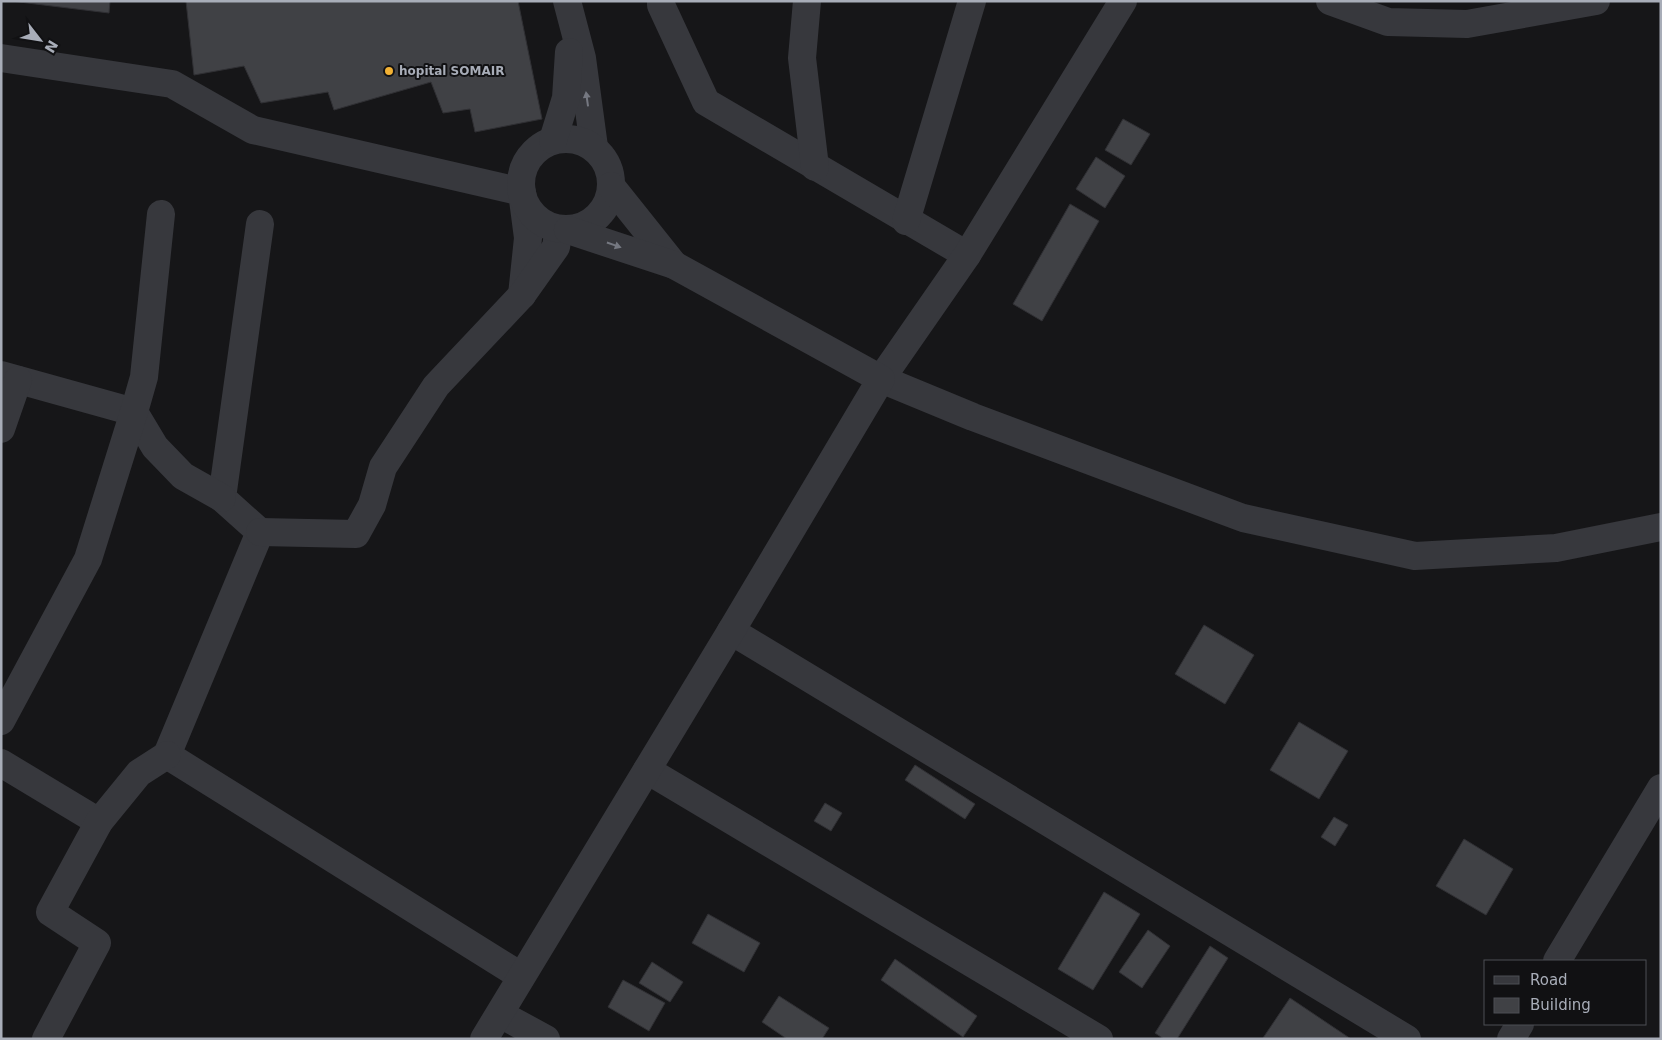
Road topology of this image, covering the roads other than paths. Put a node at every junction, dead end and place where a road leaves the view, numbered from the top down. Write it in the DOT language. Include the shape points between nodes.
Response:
graph roads {
  1 [pos="661,1"];
  2 [pos="807,1"];
  3 [pos="972,1"];
  4 [pos="1123,1"];
  5 [pos="1330,1"];
  6 [pos="1596,1"];
  7 [pos="569,10"];
  8 [pos="1,58"];
  9 [pos="553,140"];
  10 [pos="594,147"];
  11 [pos="815,167"];
  12 [pos="611,186"];
  13 [pos="522,192"];
  14 [pos="162,214"];
  15 [pos="906,221"];
  16 [pos="260,224"];
  17 [pos="563,229"];
  18 [pos="967,255"];
  19 [pos="674,266"];
  20 [pos="522,295"];
  21 [pos="10,378"];
  22 [pos="881,379"];
  23 [pos="134,412"];
  24 [pos="1,429"];
  25 [pos="222,498"];
  26 [pos="1661,527"];
  27 [pos="260,532"];
  28 [pos="731,631"];
  29 [pos="1,721"];
  30 [pos="167,755"];
  31 [pos="1,763"];
  32 [pos="646,770"];
  33 [pos="1661,788"];
  34 [pos="99,822"];
  35 [pos="1559,960"];
  36 [pos="521,976"];
  37 [pos="500,1014"];
  38 [pos="1519,1025"];
  39 [pos="1062,1029"];
  40 [pos="46,1039"];
  41 [pos="484,1039"];
  42 [pos="546,1039"];
  43 [pos="1099,1039"];
  44 [pos="1406,1039"];
  45 [pos="1511,1039"];
  1 -- 11 [label="street" via="706,102"];
  2 -- 11 [label="street" via="802,58"];
  3 -- 15 [label="street"];
  4 -- 18 [label="street"];
  5 -- 6 [label="street" via="1388,22 1467,24"];
  7 -- 9 [label="street" via="566,98"];
  10 -- 7 [label="street, one-way" via="582,58"];
  8 -- 13 [label="street" via="172,84 253,130"];
  9 -- 10 [label="street" via="574,138"];
  9 -- 13 [label="street" via="534,151 522,170"];
  10 -- 12 [label="street" via="608,165"];
  11 -- 15 [label="street"];
  12 -- 17 [label="street" via="605,207 589,223"];
  12 -- 19 [label="street"];
  13 -- 17 [label="street" via="527,210 541,223"];
  13 -- 20 [label="street" via="528,238"];
  14 -- 23 [label="street" via="144,377"];
  15 -- 18 [label="street"];
  16 -- 25 [label="street"];
  17 -- 19 [label="street, one-way"];
  17 -- 20 [label="street" via="556,247"];
  18 -- 22 [label="street"];
  19 -- 22 [label="street"];
  20 -- 27 [label="street" via="436,386 383,467 372,505 356,534"];
  21 -- 23 [label="street"];
  21 -- 24 [label="street"];
  22 -- 26 [label="street" via="1242,518 1415,556 1556,548"];
  22 -- 28 [label="street"];
  23 -- 25 [label="street" via="155,447 183,476"];
  23 -- 29 [label="street" via="88,559"];
  25 -- 27 [label="street"];
  27 -- 30 [label="street"];
  28 -- 32 [label="street"];
  28 -- 44 [label="street"];
  30 -- 34 [label="street" via="139,773"];
  30 -- 36 [label="street"];
  31 -- 34 [label="street"];
  32 -- 36 [label="street"];
  32 -- 39 [label="street"];
  33 -- 35 [label="street"];
  34 -- 40 [label="street" via="50,912 97,943"];
  36 -- 37 [label="street"];
  37 -- 41 [label="street"];
  37 -- 42 [label="street"];
  38 -- 45 [label="street"];
  39 -- 43 [label="street"];
}
